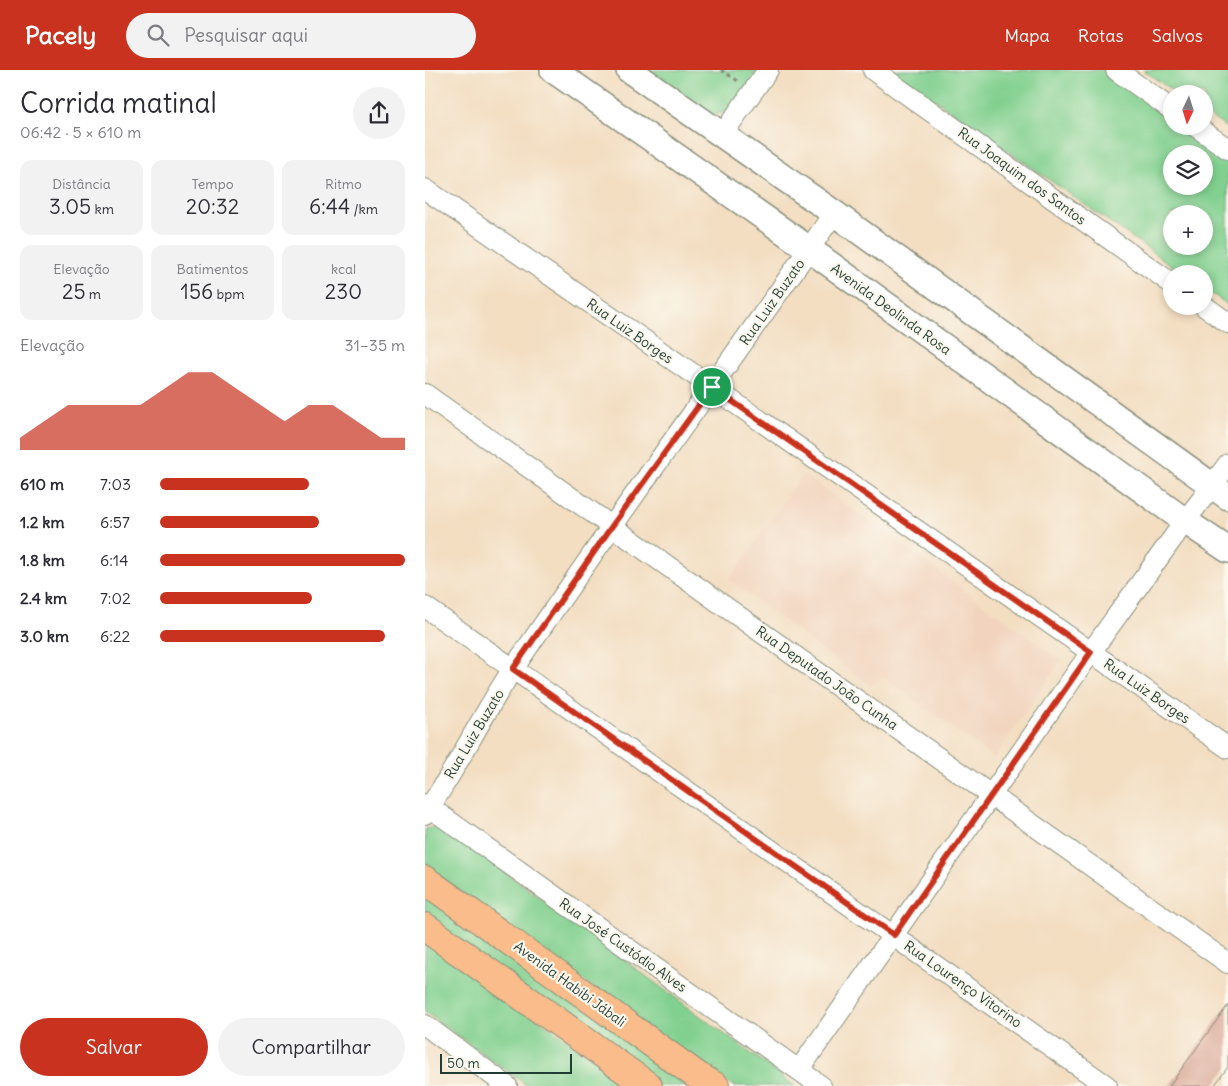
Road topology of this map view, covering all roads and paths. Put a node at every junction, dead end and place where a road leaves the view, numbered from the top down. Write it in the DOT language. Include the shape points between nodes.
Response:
graph roads {
  1 [pos="553,70"];
  2 [pos="629,70"];
  3 [pos="768,70"];
  4 [pos="873,70"];
  5 [pos="1116,70"];
  6 [pos="1163,103"];
  7 [pos="722,135"];
  8 [pos="1208,135"];
  9 [pos="1228,149"];
  10 [pos="425,189"];
  11 [pos="834,213"];
  12 [pos="809,249"];
  13 [pos="1163,277"];
  14 [pos="1213,312"];
  15 [pos="1228,323"];
  16 [pos="712,387"];
  17 [pos="425,394"];
  18 [pos="1228,464"];
  19 [pos="1220,492"];
  20 [pos="1185,520"];
  21 [pos="612,526"];
  22 [pos="1228,550"];
  23 [pos="425,607"];
  24 [pos="1091,652"];
  25 [pos="513,669"];
  26 [pos="1228,748"];
  27 [pos="992,794"];
  28 [pos="427,809"];
  29 [pos="425,880"];
  30 [pos="425,928"];
  31 [pos="894,935"];
  32 [pos="1228,962"];
  33 [pos="425,1025"];
  34 [pos="799,1070"];
  35 [pos="507,1086"];
  36 [pos="648,1086"];
  37 [pos="715,1086"];
  38 [pos="821,1086"];
  39 [pos="1107,1086"];
  1 -- 12 [label="street, Avenida Deolinda Rosa"];
  2 -- 7 [label="street"];
  3 -- 7 [label="street"];
  4 -- 13 [label="street, Rua Joaquim dos Santos"];
  5 -- 6 [label="street"];
  7 -- 11 [label="street"];
  8 -- 9 [label="street"];
  10 -- 16 [label="street, Rua Luiz Borges"];
  11 -- 12 [label="street, Rua Luiz Buzato"];
  11 -- 19 [label="street"];
  12 -- 16 [label="street, Rua Luiz Buzato"];
  12 -- 20 [label="street, Avenida Deolinda Rosa"];
  14 -- 15 [label="street"];
  16 -- 21 [label="street, Rua Luiz Buzato"];
  16 -- 24 [label="street, Rua Luiz Borges"];
  17 -- 21 [label="street, Rua Deputado João Cunha"];
  18 -- 19 [label="street"];
  19 -- 20 [label="street"];
  20 -- 22 [label="street, Avenida Deolinda Rosa"];
  20 -- 24 [label="street"];
  21 -- 25 [label="street, Rua Luiz Buzato"];
  21 -- 27 [label="street, Rua Deputado João Cunha"];
  23 -- 25 [label="street, Rua Lourenço Vitorino"];
  24 -- 26 [label="street, Rua Luiz Borges"];
  24 -- 27 [label="street"];
  25 -- 28 [label="street, Rua Luiz Buzato"];
  25 -- 31 [label="street, Rua Lourenço Vitorino"];
  27 -- 31 [label="street"];
  27 -- 32 [label="street, Rua Deputado João Cunha"];
  28 -- 34 [label="street, Rua José Custódio Alves"];
  29 -- 37 [label="main road, Avenida Habibi Jábali"];
  30 -- 36 [label="main road"];
  31 -- 34 [label="street"];
  31 -- 39 [label="street, Rua Lourenço Vitorino"];
  33 -- 35 [label="street"];
  34 -- 38 [label="street, Rua José Custódio Alves"];
}
